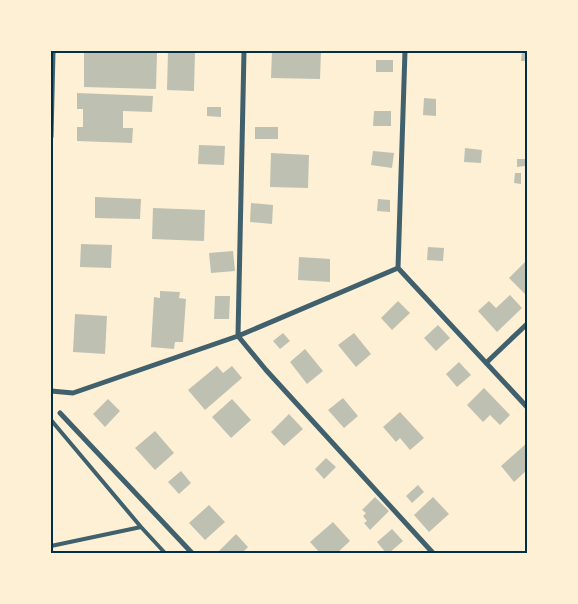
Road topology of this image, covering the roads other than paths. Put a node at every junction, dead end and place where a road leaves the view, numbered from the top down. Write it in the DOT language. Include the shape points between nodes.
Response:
graph roads {
  1 [pos="53,51"];
  2 [pos="244,51"];
  3 [pos="405,51"];
  4 [pos="51,138"];
  5 [pos="398,268"];
  6 [pos="527,324"];
  7 [pos="238,336"];
  8 [pos="486,363"];
  9 [pos="51,391"];
  10 [pos="527,408"];
  11 [pos="60,413"];
  12 [pos="51,420"];
  13 [pos="141,527"];
  14 [pos="51,546"];
  15 [pos="165,553"];
  16 [pos="192,553"];
  17 [pos="433,553"];
  1 -- 4 [label="street"];
  2 -- 7 [label="street"];
  3 -- 5 [label="street"];
  5 -- 7 [label="street"];
  5 -- 8 [label="street"];
  6 -- 8 [label="street"];
  7 -- 9 [label="street" via="73,393"];
  7 -- 17 [label="street"];
  8 -- 10 [label="street"];
  11 -- 16 [label="street"];
  12 -- 13 [label="lane"];
  13 -- 14 [label="lane"];
  13 -- 15 [label="lane"];
}
